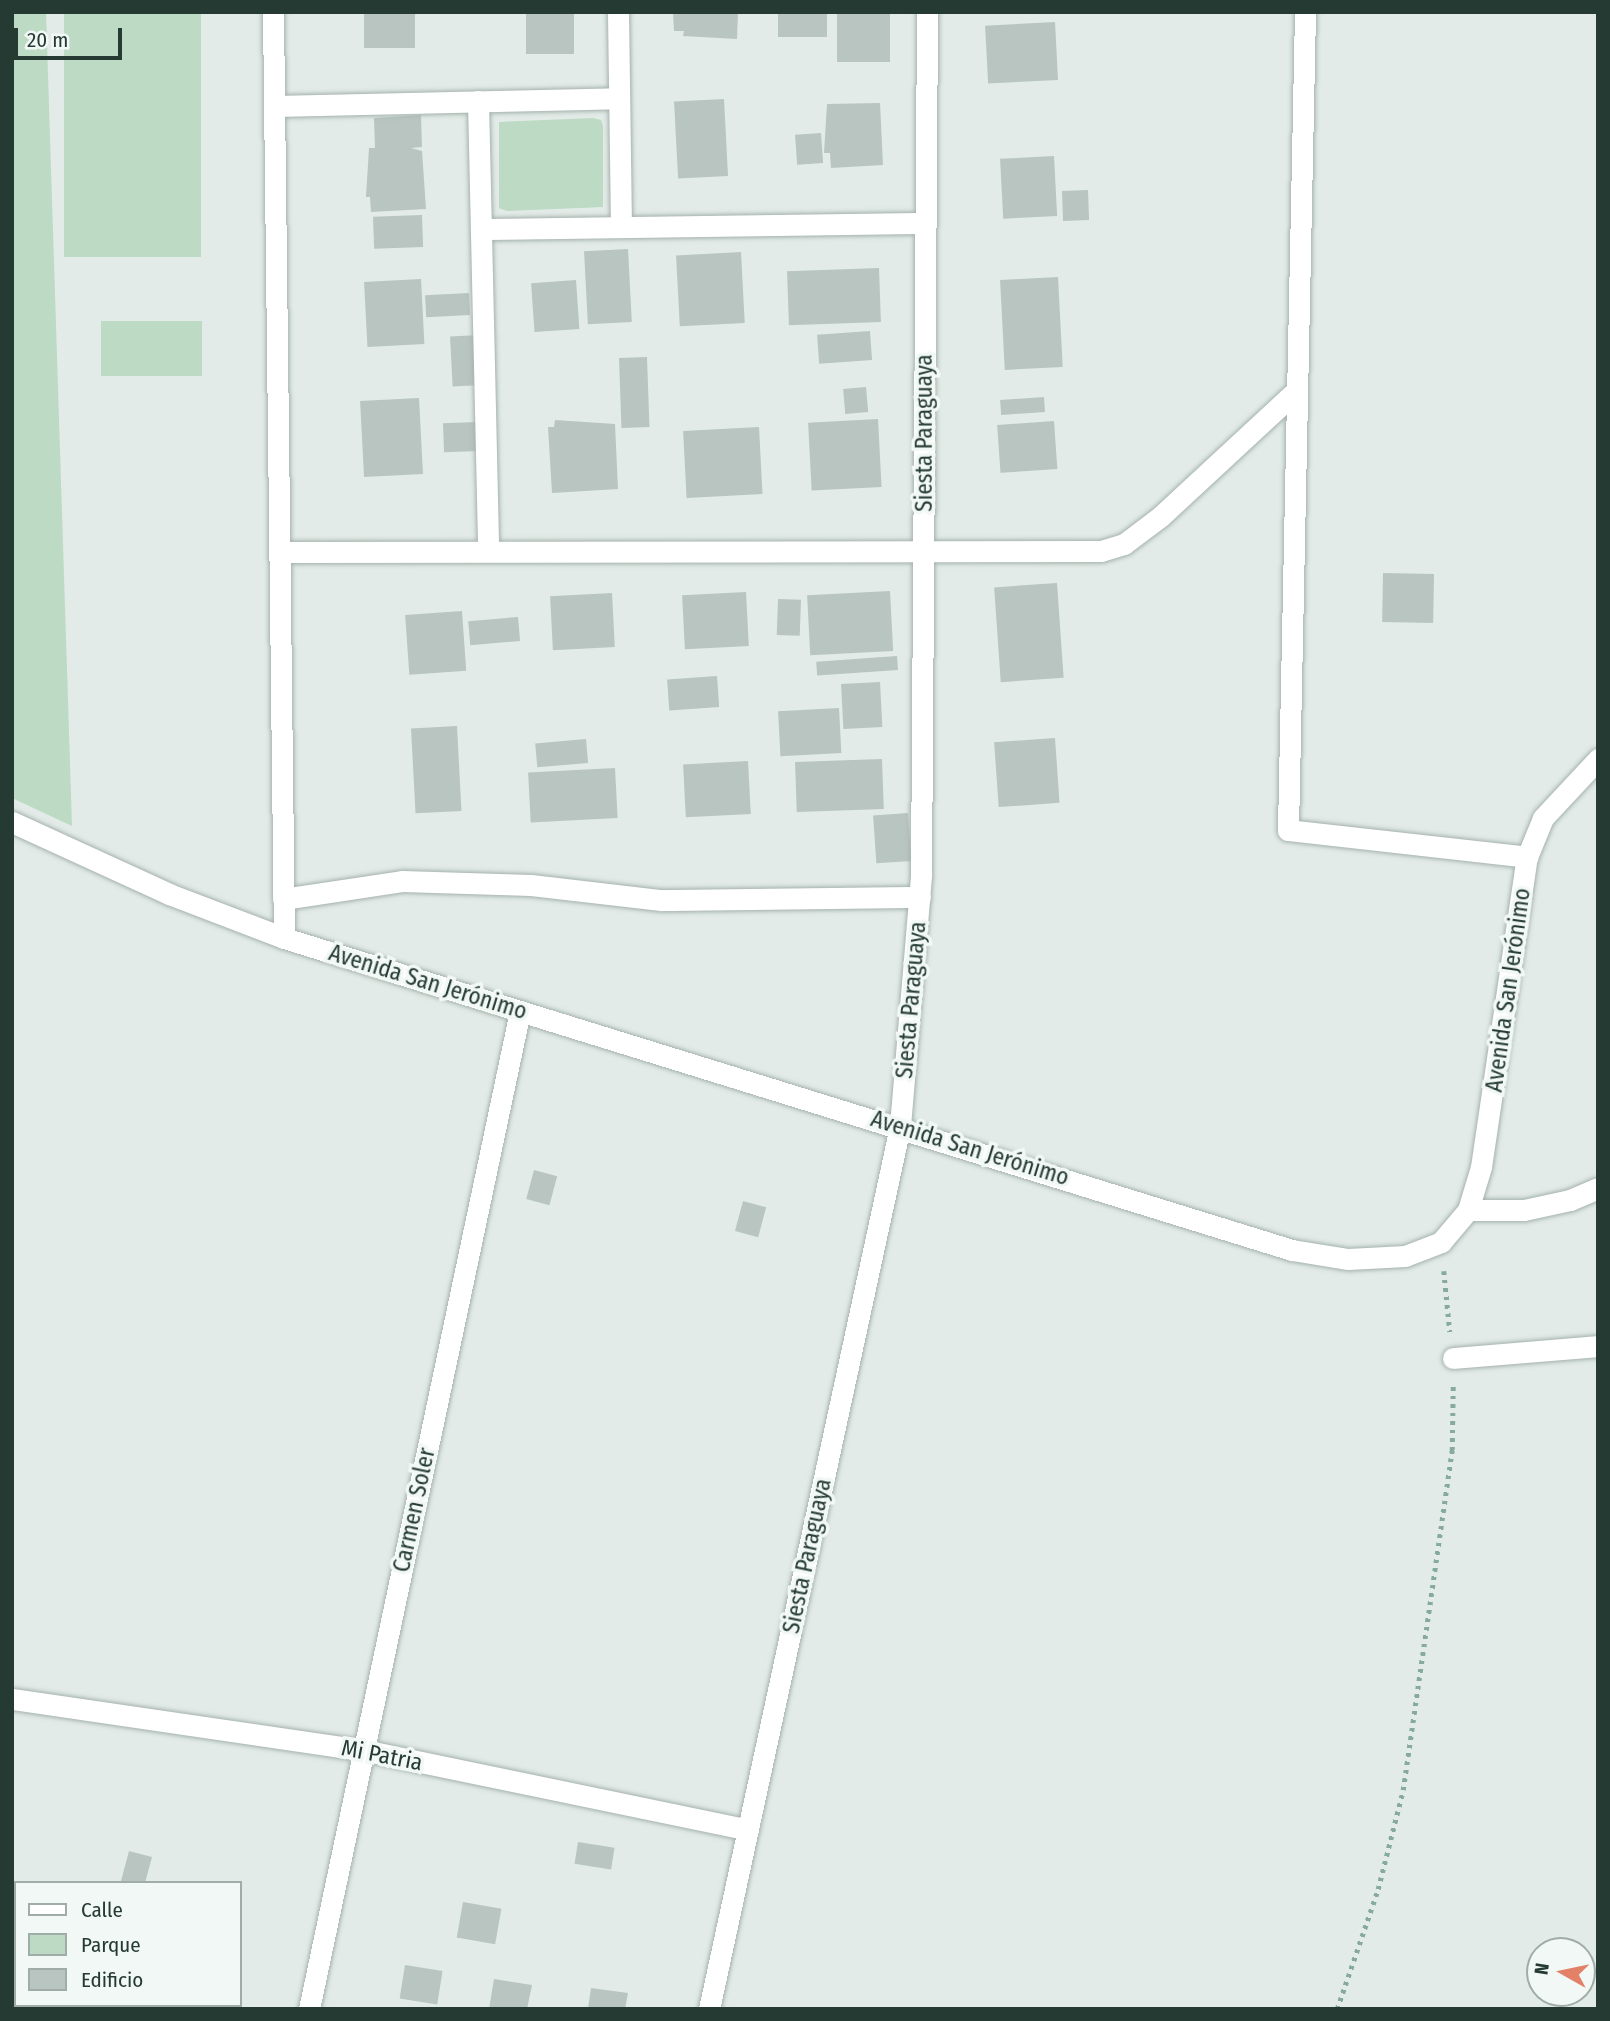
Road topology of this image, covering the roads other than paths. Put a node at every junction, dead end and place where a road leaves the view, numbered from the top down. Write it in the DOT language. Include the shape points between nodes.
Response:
graph roads {
  1 [pos="273,12"];
  2 [pos="618,12"];
  3 [pos="927,12"];
  4 [pos="1305,12"];
  5 [pos="619,98"];
  6 [pos="478,101"];
  7 [pos="274,106"];
  8 [pos="926,223"];
  9 [pos="621,227"];
  10 [pos="481,229"];
  11 [pos="1297,390"];
  12 [pos="488,551"];
  13 [pos="924,551"];
  14 [pos="279,552"];
  15 [pos="1598,759"];
  16 [pos="12,822"];
  17 [pos="1527,858"];
  18 [pos="920,897"];
  19 [pos="283,899"];
  20 [pos="284,938"];
  21 [pos="520,1011"];
  22 [pos="900,1126"];
  23 [pos="1598,1188"];
  24 [pos="1468,1209"];
  25 [pos="1598,1346"];
  26 [pos="1453,1358"];
  27 [pos="12,1699"];
  28 [pos="363,1750"];
  29 [pos="748,1830"];
  30 [pos="309,2009"];
  31 [pos="709,2009"];
  1 -- 7 [label="street"];
  2 -- 5 [label="street"];
  3 -- 8 [label="street, Siesta Paraguaya"];
  4 -- 11 [label="street"];
  5 -- 6 [label="street"];
  5 -- 9 [label="street"];
  6 -- 7 [label="street"];
  6 -- 10 [label="street"];
  7 -- 14 [label="street"];
  8 -- 9 [label="street"];
  8 -- 13 [label="street, Siesta Paraguaya"];
  9 -- 10 [label="street"];
  10 -- 12 [label="street"];
  11 -- 13 [label="street" via="1244,444 1124,544 1101,551"];
  11 -- 17 [label="street" via="1288,830"];
  12 -- 13 [label="street"];
  12 -- 14 [label="street"];
  13 -- 18 [label="street, Siesta Paraguaya"];
  14 -- 19 [label="street"];
  15 -- 17 [label="street, Avenida San Jerónimo" via="1543,818"];
  16 -- 20 [label="street, Avenida San Jerónimo" via="169,894"];
  17 -- 24 [label="street, Avenida San Jerónimo" via="1481,1167"];
  18 -- 19 [label="street" via="661,900 530,885 402,881"];
  18 -- 22 [label="street, Siesta Paraguaya"];
  19 -- 20 [label="street"];
  20 -- 21 [label="street, Avenida San Jerónimo"];
  21 -- 22 [label="street, Avenida San Jerónimo"];
  21 -- 28 [label="street, Carmen Soler"];
  22 -- 24 [label="street, Avenida San Jerónimo" via="1292,1250 1348,1259 1405,1256 1441,1242"];
  22 -- 29 [label="street, Siesta Paraguaya"];
  23 -- 24 [label="street" via="1570,1200 1524,1210"];
  25 -- 26 [label="street"];
  27 -- 28 [label="street, Mi Patria"];
  28 -- 29 [label="street, Mi Patria"];
  28 -- 30 [label="street, Carmen Soler"];
  29 -- 31 [label="street, Siesta Paraguaya"];
}
